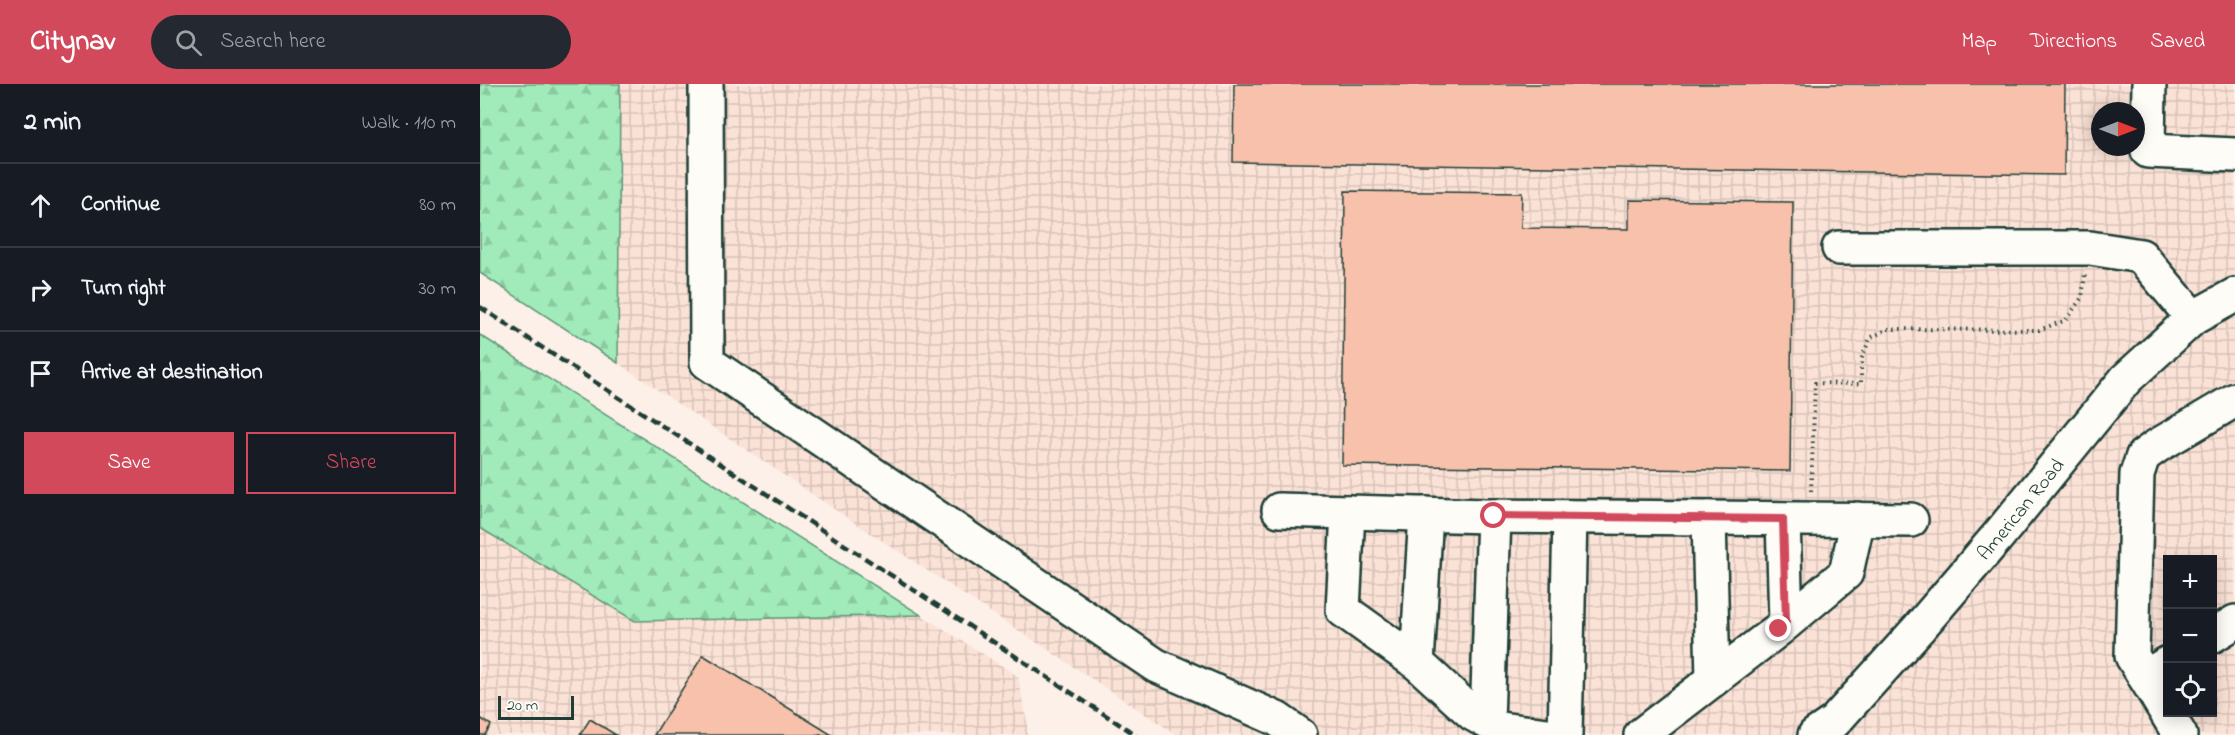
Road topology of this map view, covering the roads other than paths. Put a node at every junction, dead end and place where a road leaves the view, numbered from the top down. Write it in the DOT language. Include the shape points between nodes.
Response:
graph roads {
  1 [pos="706,84"];
  2 [pos="2149,84"];
  3 [pos="2235,155"];
  4 [pos="1839,248"];
  5 [pos="2235,296"];
  6 [pos="2193,318"];
  7 [pos="2235,400"];
  8 [pos="1279,510"];
  9 [pos="1348,512"];
  10 [pos="1426,514"];
  11 [pos="1494,516"];
  12 [pos="1570,517"];
  13 [pos="1709,518"];
  14 [pos="1783,519"];
  15 [pos="1858,519"];
  16 [pos="1911,520"];
  17 [pos="1786,622"];
  18 [pos="2235,622"];
  19 [pos="2217,633"];
  20 [pos="1417,663"];
  21 [pos="2156,670"];
  22 [pos="1713,680"];
  23 [pos="1487,721"];
  24 [pos="1300,735"];
  25 [pos="1548,735"];
  26 [pos="1565,735"];
  27 [pos="1641,735"];
  28 [pos="1815,735"];
  29 [pos="2180,735"];
  1 -- 24 [label="street" via="707,362 1155,665 1277,719"];
  2 -- 3 [label="street" via="2148,151"];
  4 -- 6 [label="street" via="2090,248 2141,256"];
  5 -- 6 [label="street, American Road"];
  6 -- 28 [label="street, American Road" via="2126,379 1919,628 1834,722"];
  7 -- 21 [label="street" via="2142,456 2137,474 2132,656"];
  8 -- 9 [label="street"];
  9 -- 10 [label="street"];
  9 -- 20 [label="street" via="1343,610"];
  10 -- 11 [label="street"];
  10 -- 20 [label="street"];
  11 -- 12 [label="street"];
  11 -- 23 [label="street"];
  12 -- 13 [label="street"];
  12 -- 26 [label="street"];
  13 -- 14 [label="street"];
  13 -- 22 [label="street"];
  14 -- 15 [label="street"];
  14 -- 17 [label="street"];
  15 -- 16 [label="street"];
  15 -- 17 [label="street" via="1846,573"];
  17 -- 22 [label="street"];
  18 -- 19 [label="street"];
  20 -- 23 [label="street" via="1473,714"];
  21 -- 29 [label="street"];
  22 -- 27 [label="street"];
  23 -- 25 [label="street" via="1500,729"];
}
